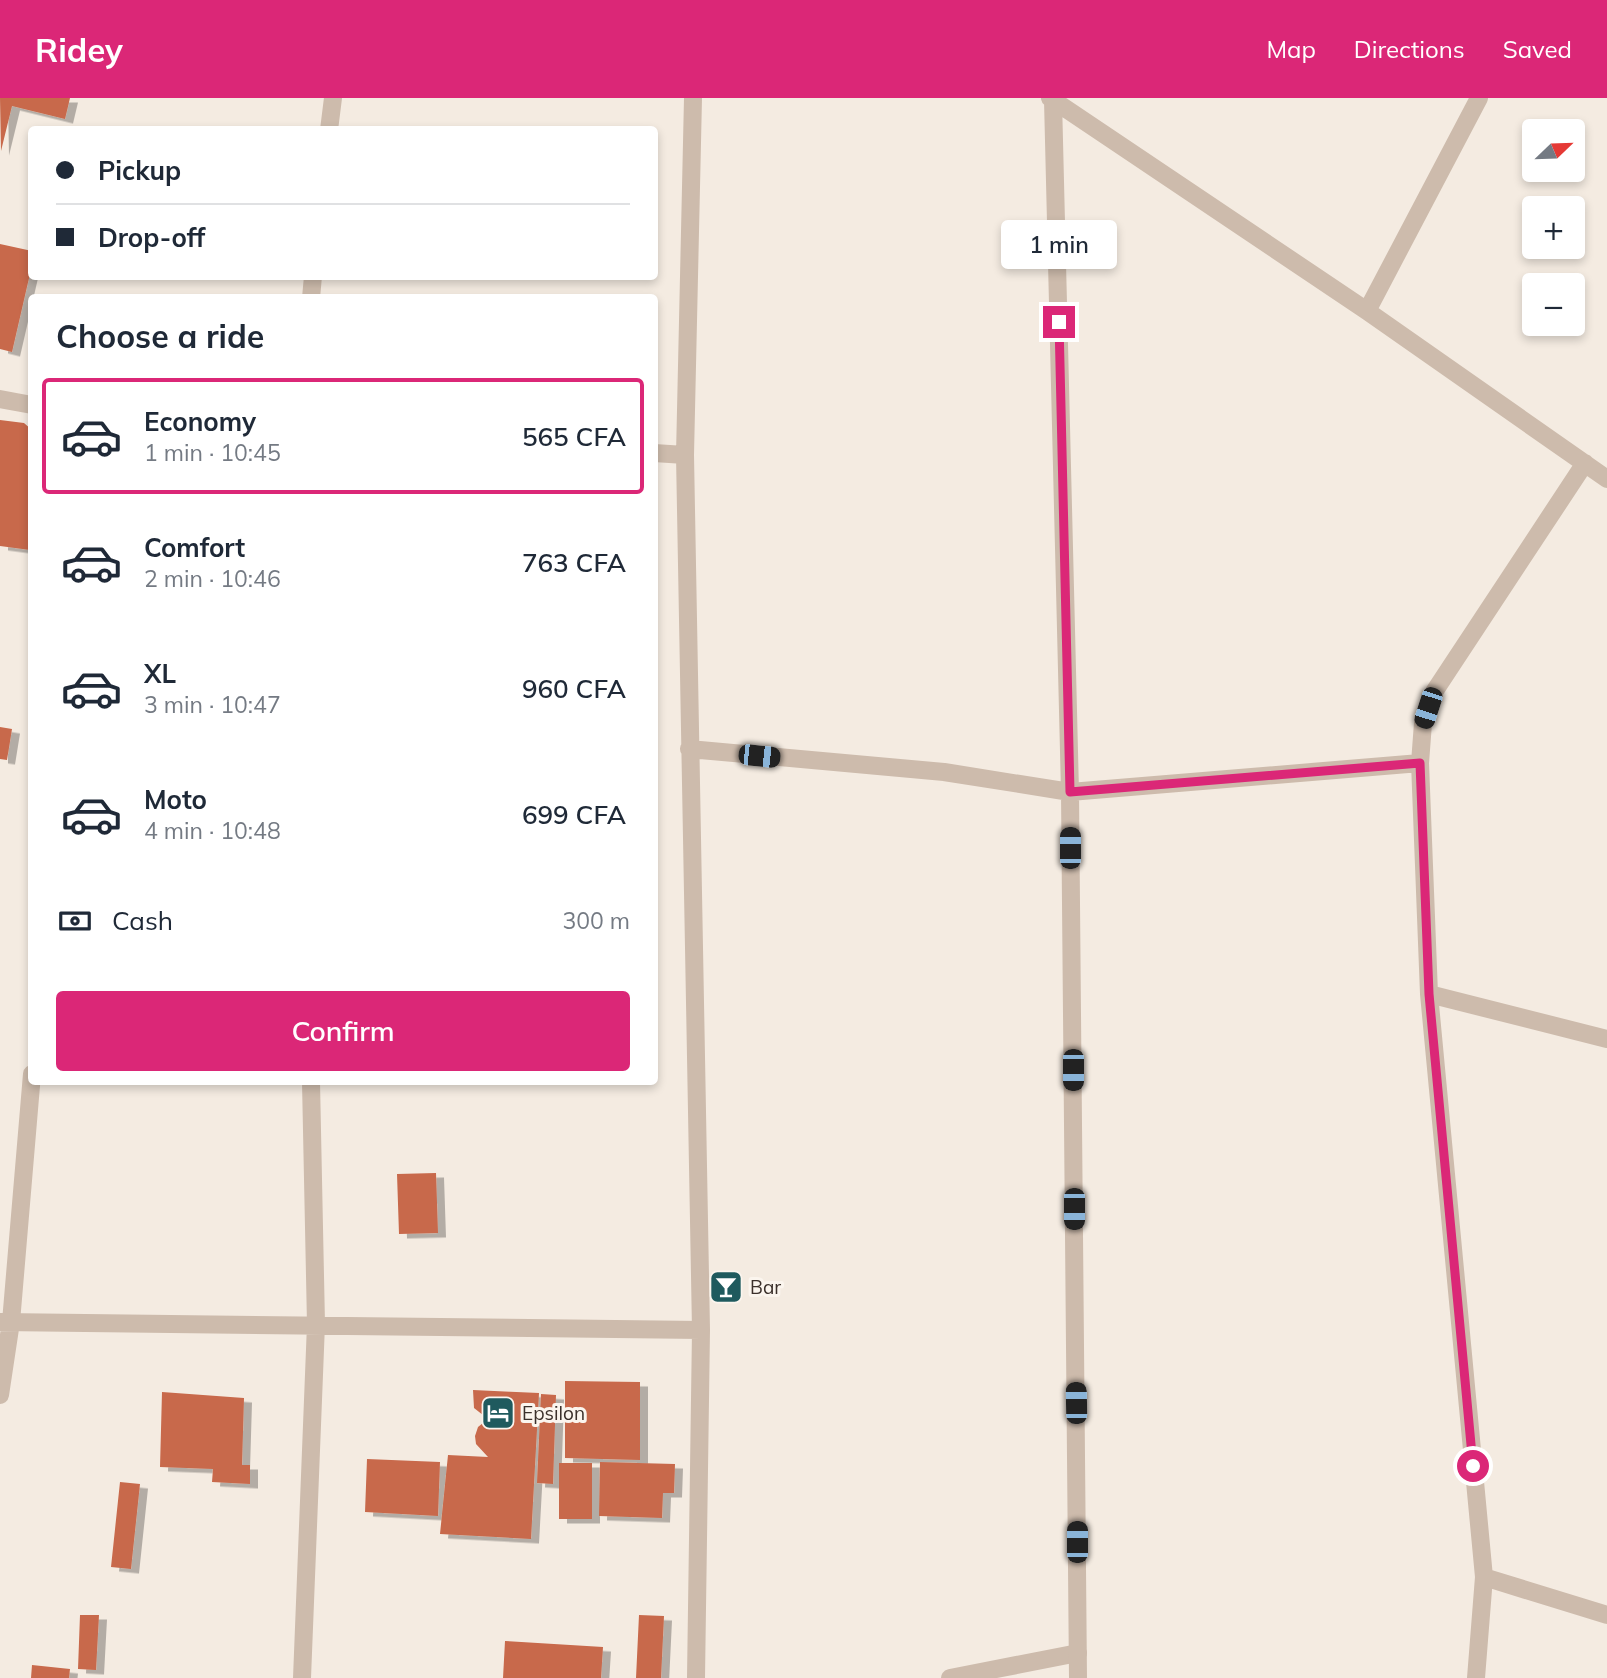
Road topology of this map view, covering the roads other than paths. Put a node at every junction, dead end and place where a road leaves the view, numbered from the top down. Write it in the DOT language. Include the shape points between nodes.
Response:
graph roads {
  1 [pos="333,98"];
  2 [pos="694,98"];
  3 [pos="1479,98"];
  4 [pos="1052,99"];
  5 [pos="330,126"];
  6 [pos="1367,311"];
  7 [pos="0,399"];
  8 [pos="28,404"];
  9 [pos="658,453"];
  10 [pos="685,455"];
  11 [pos="1585,463"];
  12 [pos="1607,479"];
  13 [pos="689,749"];
  14 [pos="1420,763"];
  15 [pos="1070,792"];
  16 [pos="1429,994"];
  17 [pos="1607,1040"];
  18 [pos="31,1085"];
  19 [pos="311,1085"];
  20 [pos="6,1322"];
  21 [pos="316,1324"];
  22 [pos="701,1330"];
  23 [pos="0,1395"];
  24 [pos="1484,1577"];
  25 [pos="1607,1615"];
  26 [pos="1078,1653"];
  27 [pos="302,1678"];
  28 [pos="696,1678"];
  29 [pos="950,1678"];
  30 [pos="1078,1678"];
  31 [pos="1476,1678"];
  1 -- 5 [label="street"];
  2 -- 10 [label="street"];
  3 -- 6 [label="street"];
  4 -- 6 [label="street"];
  4 -- 15 [label="street"];
  6 -- 11 [label="street"];
  7 -- 8 [label="street"];
  9 -- 10 [label="street"];
  10 -- 13 [label="street"];
  11 -- 12 [label="street"];
  11 -- 14 [label="street" via="1434,692 1423,723"];
  13 -- 15 [label="street" via="944,772"];
  13 -- 22 [label="street"];
  14 -- 15 [label="street"];
  14 -- 16 [label="street"];
  15 -- 26 [label="street"];
  16 -- 17 [label="street"];
  16 -- 24 [label="street"];
  18 -- 20 [label="street"];
  19 -- 21 [label="street"];
  20 -- 21 [label="street"];
  20 -- 23 [label="street"];
  21 -- 22 [label="street"];
  21 -- 27 [label="street"];
  22 -- 28 [label="street"];
  24 -- 25 [label="street"];
  24 -- 31 [label="street"];
  26 -- 29 [label="street"];
  26 -- 30 [label="street"];
}
